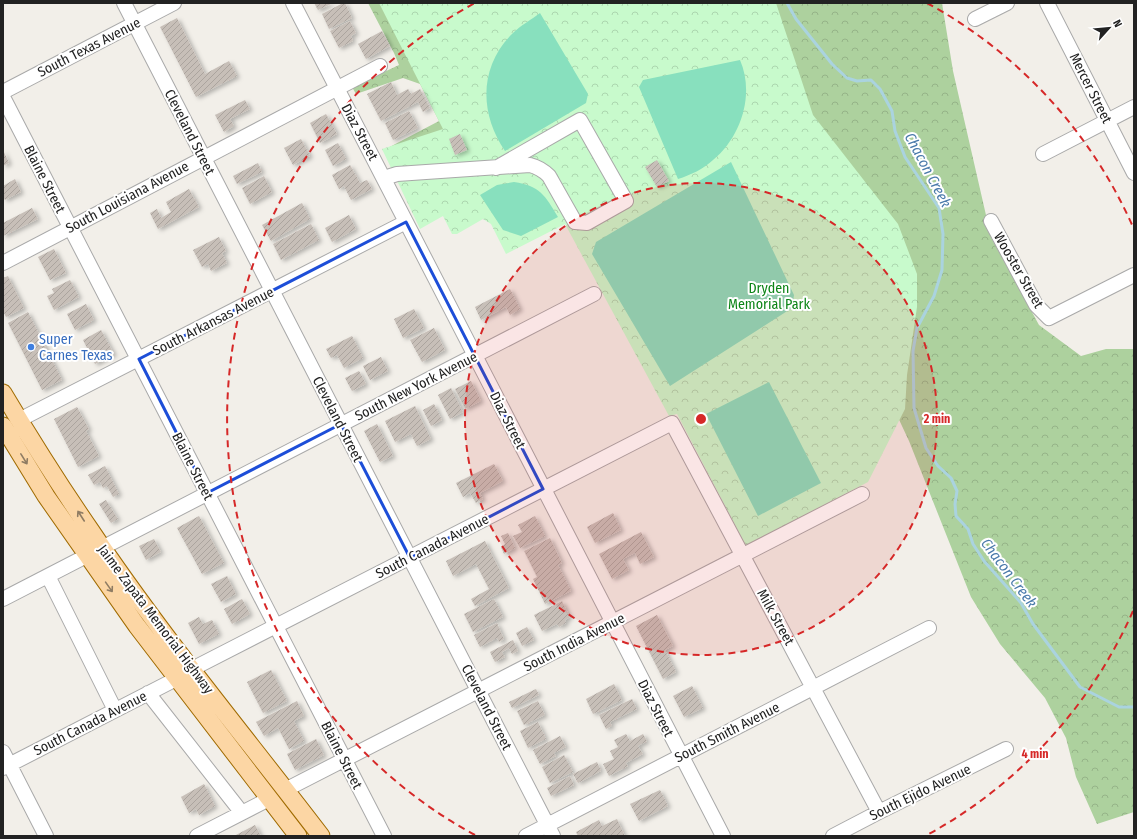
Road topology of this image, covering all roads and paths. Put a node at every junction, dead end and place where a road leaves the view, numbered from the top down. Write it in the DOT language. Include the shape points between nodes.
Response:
graph roads {
  1 [pos="124,3"];
  2 [pos="174,3"];
  3 [pos="293,3"];
  4 [pos="1007,3"];
  5 [pos="1047,3"];
  6 [pos="975,19"];
  7 [pos="134,24"];
  8 [pos="380,66"];
  9 [pos="337,88"];
  10 [pos="3,92"];
  11 [pos="3,97"];
  12 [pos="1134,107"];
  13 [pos="1107,121"];
  14 [pos="1043,154"];
  15 [pos="203,157"];
  16 [pos="496,168"];
  17 [pos="1134,173"];
  18 [pos="384,178"];
  19 [pos="991,221"];
  20 [pos="406,222"];
  21 [pos="70,228"];
  22 [pos="3,263"];
  23 [pos="1134,275"];
  24 [pos="272,291"];
  25 [pos="594,294"];
  26 [pos="474,355"];
  27 [pos="139,359"];
  28 [pos="3,393"];
  29 [pos="3,407"];
  30 [pos="19,420"];
  31 [pos="672,423"];
  32 [pos="341,424"];
  33 [pos="3,427"];
  34 [pos="543,488"];
  35 [pos="207,493"];
  36 [pos="862,494"];
  37 [pos="103,548"];
  38 [pos="87,556"];
  39 [pos="742,556"];
  40 [pos="410,558"];
  41 [pos="48,576"];
  42 [pos="3,599"];
  43 [pos="612,622"];
  44 [pos="276,626"];
  45 [pos="929,628"];
  46 [pos="192,669"];
  47 [pos="178,678"];
  48 [pos="814,687"];
  49 [pos="479,692"];
  50 [pos="148,693"];
  51 [pos="115,710"];
  52 [pos="1006,750"];
  53 [pos="681,756"];
  54 [pos="344,760"];
  55 [pos="5,762"];
  56 [pos="285,790"];
  57 [pos="269,799"];
  58 [pos="879,812"];
  59 [pos="242,813"];
  60 [pos="550,831"];
  61 [pos="213,832"];
  62 [pos="46,836"];
  63 [pos="197,836"];
  64 [pos="298,836"];
  65 [pos="311,836"];
  66 [pos="321,836"];
  67 [pos="384,836"];
  68 [pos="526,836"];
  69 [pos="723,836"];
  70 [pos="834,836"];
  1 -- 7 [label="street, Cleveland Street"];
  2 -- 7 [label="street, South Texas Avenue"];
  3 -- 9 [label="street, Diaz Street"];
  4 -- 6 [label="street"];
  5 -- 13 [label="street, Mercer Street"];
  7 -- 10 [label="street, South Texas Avenue"];
  7 -- 15 [label="street, Cleveland Street"];
  8 -- 9 [label="street, South Louisiana Avenue"];
  9 -- 15 [label="street, South Louisiana Avenue"];
  9 -- 18 [label="street, Diaz Street"];
  11 -- 21 [label="street, Blaine Street"];
  12 -- 13 [label="street"];
  13 -- 14 [label="street"];
  13 -- 17 [label="street, Mercer Street"];
  15 -- 21 [label="street, South Louisiana Avenue"];
  15 -- 24 [label="street, Cleveland Street"];
  16 -- 16 [label="street" via="580,120 626,201 588,223 576,222 543,170 530,165"];
  16 -- 18 [label="street" via="397,174"];
  18 -- 20 [label="street, Diaz Street"];
  19 -- 23 [label="street, Wooster Street" via="1036,305 1049,318"];
  20 -- 24 [label="street, South Arkansas Avenue"];
  20 -- 26 [label="street, Diaz Street"];
  21 -- 22 [label="street, South Louisiana Avenue"];
  21 -- 27 [label="street, Blaine Street"];
  24 -- 27 [label="street, South Arkansas Avenue"];
  24 -- 32 [label="street, Cleveland Street"];
  25 -- 26 [label="street, South New York Avenue"];
  26 -- 32 [label="street, South New York Avenue"];
  26 -- 34 [label="street, Diaz Street"];
  27 -- 30 [label="street, South Arkansas Avenue"];
  27 -- 35 [label="street, Blaine Street"];
  28 -- 30 [label="main road, Jaime Zapata Memorial Highway"];
  29 -- 30 [label="main road" via="10,417"];
  37 -- 30 [label="main road, Jaime Zapata Memorial Highway, one-way"];
  31 -- 34 [label="street, South Canada Avenue"];
  31 -- 39 [label="street, Milk Street"];
  32 -- 35 [label="street, South New York Avenue"];
  32 -- 40 [label="street, Cleveland Street"];
  33 -- 38 [label="main road, Jaime Zapata Memorial Highway, one-way"];
  34 -- 40 [label="street, South Canada Avenue"];
  34 -- 43 [label="street, Diaz Street"];
  35 -- 37 [label="street, South New York Avenue"];
  35 -- 44 [label="street, Blaine Street"];
  36 -- 39 [label="street, South India Avenue"];
  37 -- 38 [label="street, South New York Avenue"];
  37 -- 46 [label="main road, Jaime Zapata Memorial Highway"];
  38 -- 41 [label="street, South New York Avenue"];
  38 -- 47 [label="main road, Jaime Zapata Memorial Highway, one-way"];
  39 -- 43 [label="street, South India Avenue"];
  39 -- 48 [label="street, Milk Street"];
  40 -- 44 [label="street, South Canada Avenue"];
  40 -- 49 [label="street, Cleveland Street"];
  41 -- 42 [label="street, South New York Avenue"];
  41 -- 51 [label="street"];
  43 -- 49 [label="street, South India Avenue"];
  43 -- 53 [label="street, Diaz Street"];
  44 -- 46 [label="street, South Canada Avenue"];
  44 -- 54 [label="street, Blaine Street"];
  45 -- 48 [label="street, South Smith Avenue"];
  46 -- 56 [label="main road, Jaime Zapata Memorial Highway"];
  47 -- 50 [label="street, South Canada Avenue"];
  47 -- 56 [label="main road" via="209,707 265,779 275,787"];
  47 -- 57 [label="main road, Jaime Zapata Memorial Highway"];
  48 -- 53 [label="street, South Smith Avenue"];
  48 -- 58 [label="street, Milk Street"];
  49 -- 54 [label="street, South India Avenue"];
  49 -- 60 [label="street, Cleveland Street"];
  50 -- 51 [label="street, South Canada Avenue"];
  50 -- 59 [label="street"];
  51 -- 55 [label="street, South Canada Avenue"];
  52 -- 58 [label="street, South Ejido Avenue"];
  53 -- 60 [label="street, South Smith Avenue"];
  53 -- 69 [label="street, Diaz Street"];
  54 -- 56 [label="street, South India Avenue"];
  54 -- 67 [label="street, Blaine Street"];
  55 -- 62 [label="street"];
  56 -- 66 [label="main road, Jaime Zapata Memorial Highway"];
  57 -- 59 [label="street"];
  57 -- 64 [label="main road, Jaime Zapata Memorial Highway"];
  57 -- 65 [label="main road" via="284,805"];
  58 -- 70 [label="street, South Ejido Avenue"];
  59 -- 61 [label="street"];
  60 -- 68 [label="street, South Smith Avenue"];
  61 -- 63 [label="street"];
}
